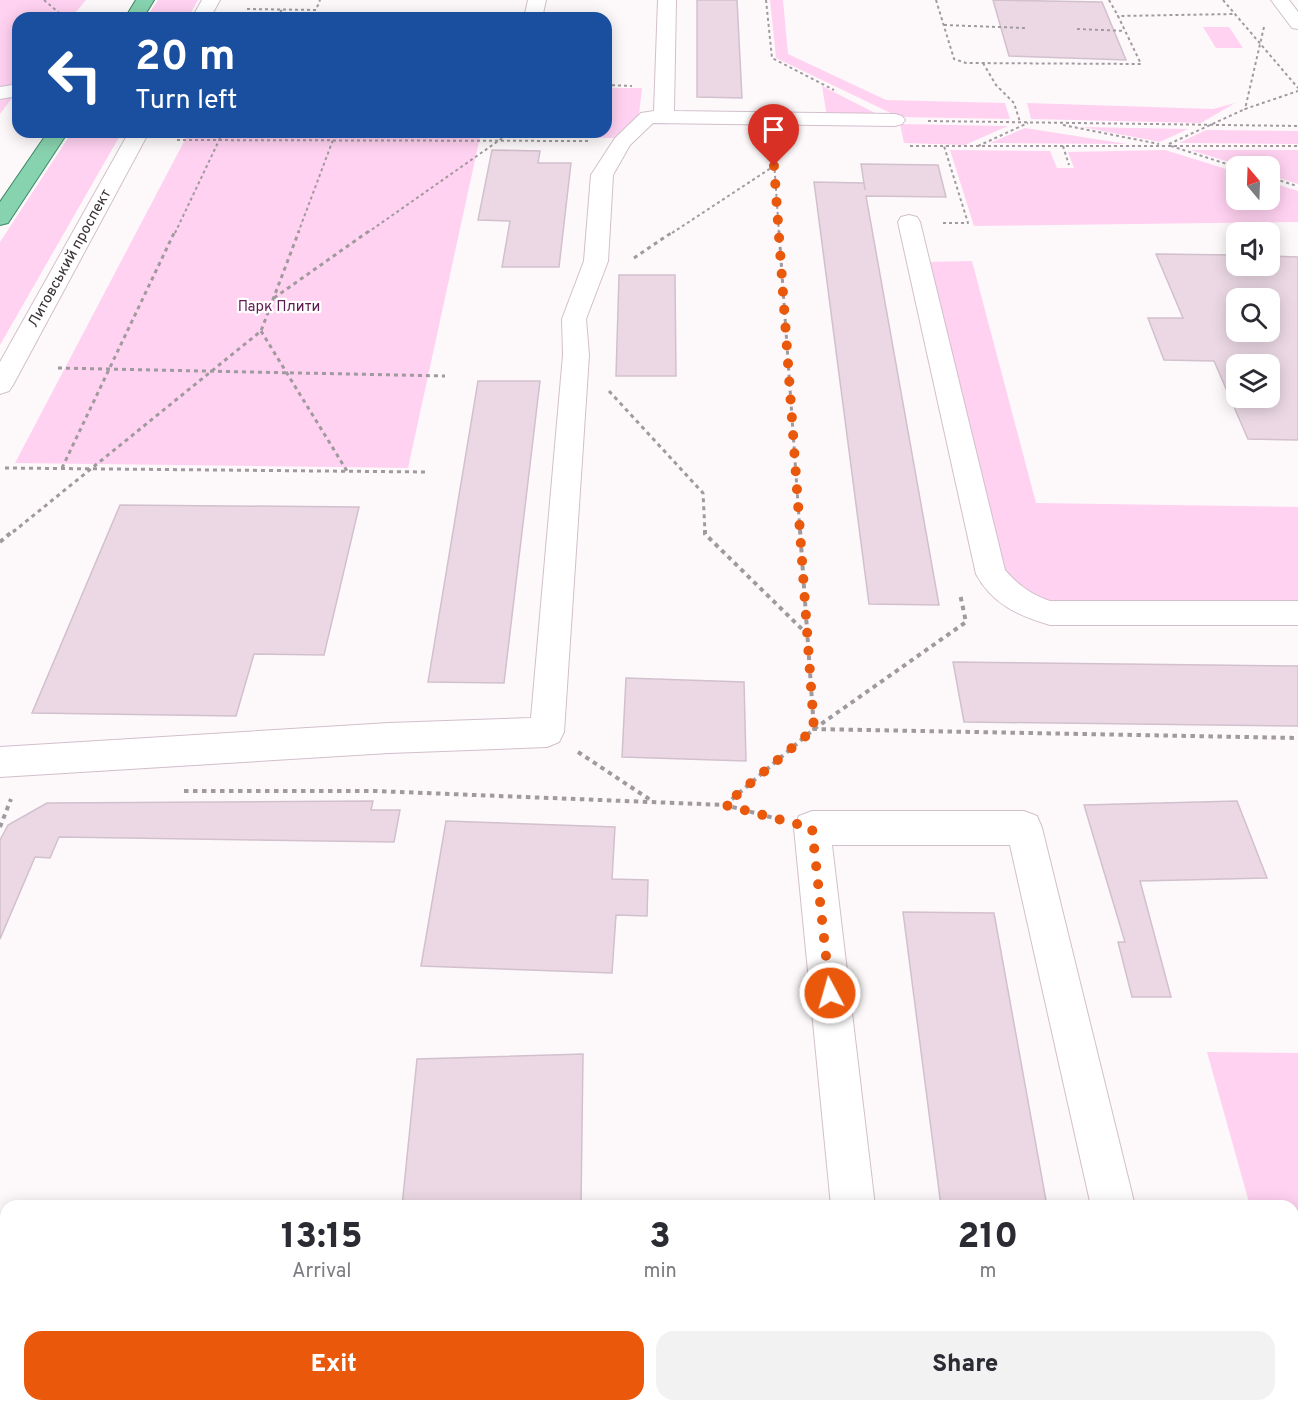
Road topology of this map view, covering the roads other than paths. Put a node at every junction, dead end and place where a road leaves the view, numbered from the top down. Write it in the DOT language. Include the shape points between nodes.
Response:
graph roads {
  1 [pos="667,0"];
  2 [pos="1280,0"];
  3 [pos="1298,24"];
  4 [pos="664,117"];
  5 [pos="895,120"];
  6 [pos="54,138"];
  7 [pos="136,138"];
  8 [pos="0,218"];
  9 [pos="909,222"];
  10 [pos="0,385"];
  11 [pos="1298,613"];
  12 [pos="0,762"];
  13 [pos="852,1200"];
  14 [pos="1112,1200"];
  1 -- 4 [label="street"];
  2 -- 3 [label="street"];
  4 -- 5 [label="street"];
  4 -- 12 [label="street" via="648,117 622,142 602,175 596,261 574,319 576,355 547,732"];
  6 -- 8 [label="main road"];
  7 -- 10 [label="street, Литовський проспект"];
  9 -- 11 [label="street" via="991,574 1007,594 1026,606 1050,613"];
  13 -- 14 [label="street" via="812,828 1024,828"];
}
